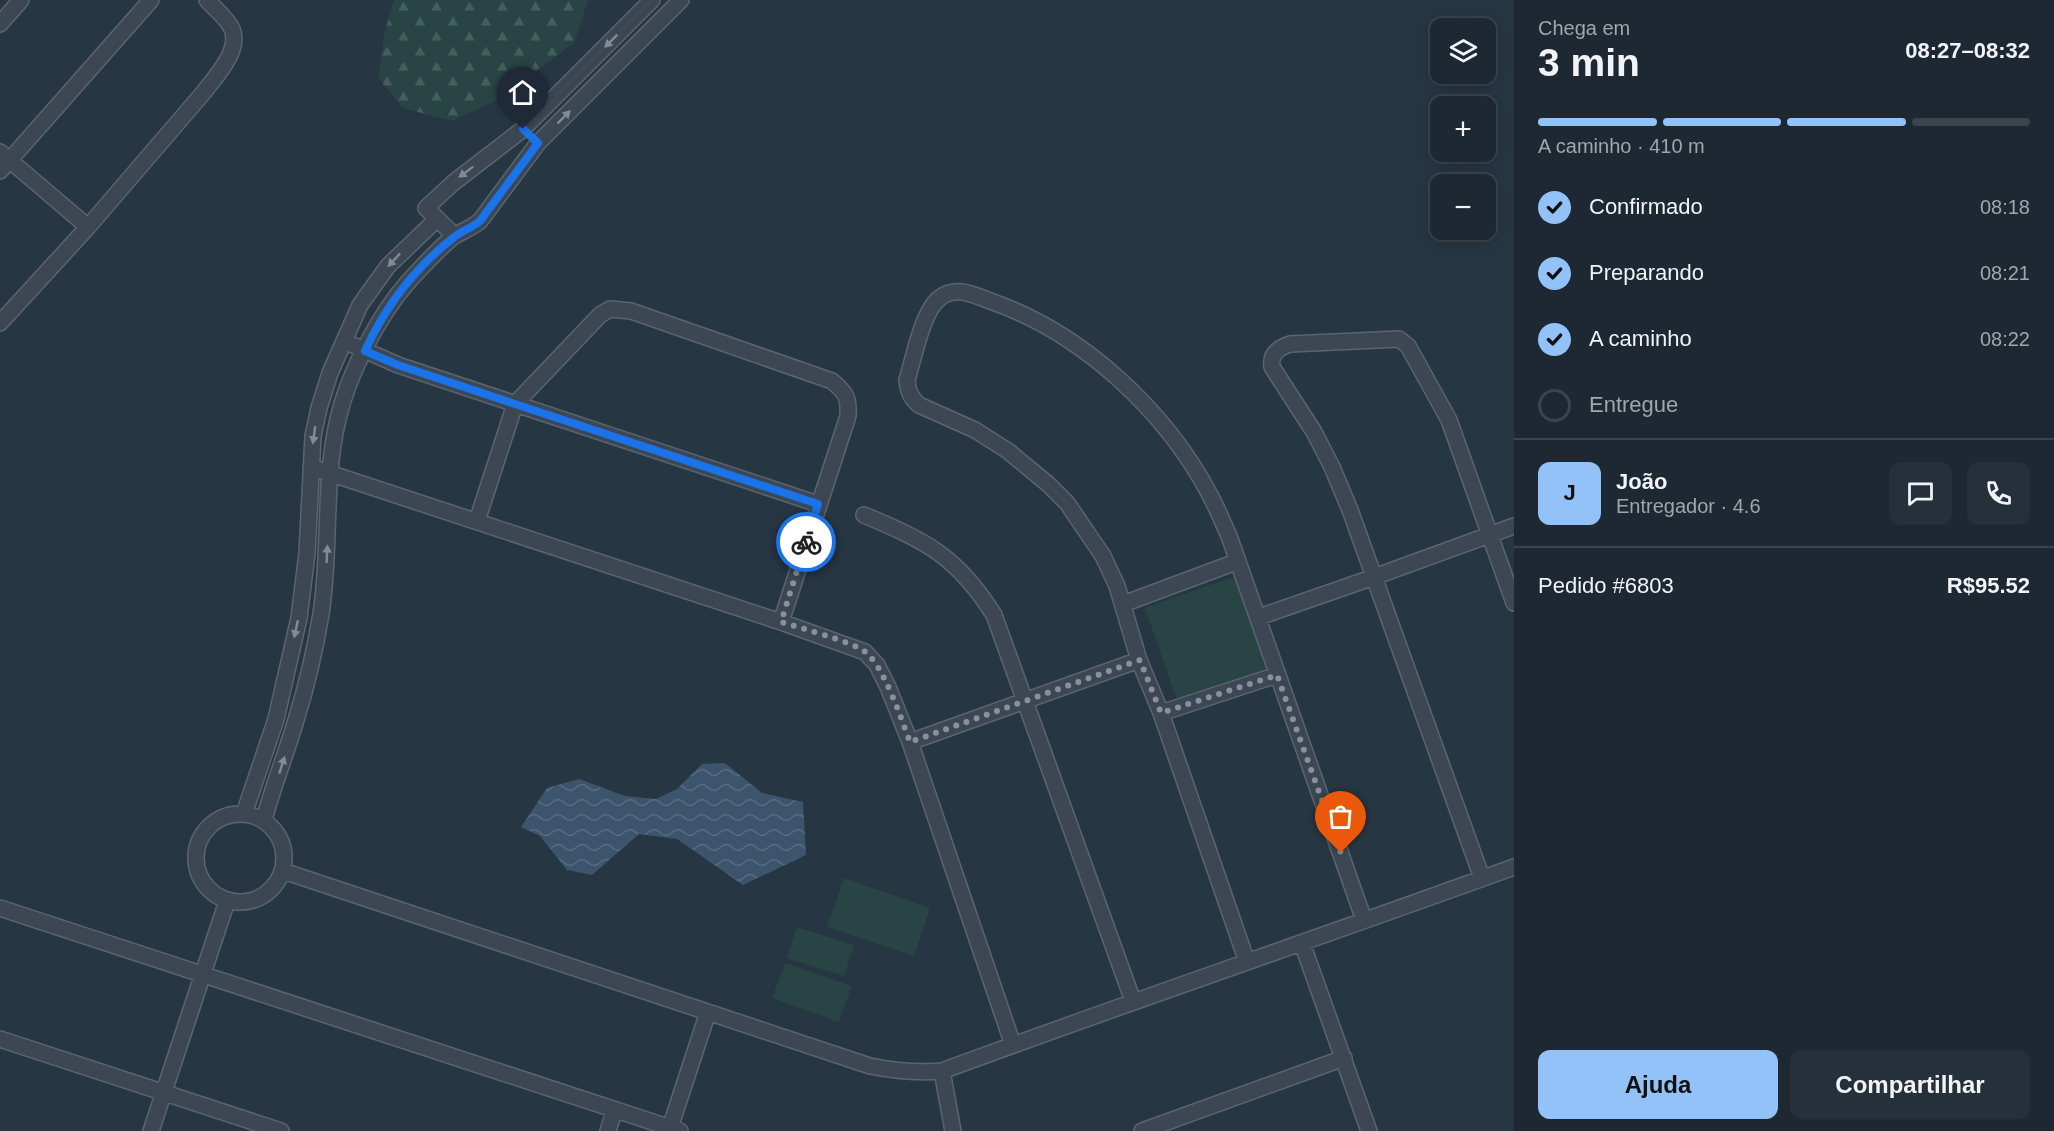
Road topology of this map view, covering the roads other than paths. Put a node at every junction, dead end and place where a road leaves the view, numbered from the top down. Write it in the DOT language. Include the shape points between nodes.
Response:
graph roads {
  1 [pos="21,0"];
  2 [pos="151,0"];
  3 [pos="207,0"];
  4 [pos="652,0"];
  5 [pos="681,0"];
  6 [pos="0,24"];
  7 [pos="523,129"];
  8 [pos="538,143"];
  9 [pos="3,161"];
  10 [pos="436,220"];
  11 [pos="88,227"];
  12 [pos="455,236"];
  13 [pos="0,323"];
  14 [pos="344,341"];
  15 [pos="365,351"];
  16 [pos="515,404"];
  17 [pos="311,467"];
  18 [pos="331,473"];
  19 [pos="818,504"];
  20 [pos="864,515"];
  21 [pos="477,521"];
  22 [pos="1514,526"];
  23 [pos="1489,534"];
  24 [pos="1236,562"];
  25 [pos="1374,578"];
  26 [pos="1514,603"];
  27 [pos="1123,604"];
  28 [pos="1259,616"];
  29 [pos="781,622"];
  30 [pos="1140,660"];
  31 [pos="1277,675"];
  32 [pos="1024,700"];
  33 [pos="1161,713"];
  34 [pos="910,742"];
  35 [pos="244,814"];
  36 [pos="264,820"];
  37 [pos="1514,867"];
  38 [pos="283,871"];
  39 [pos="1482,878"];
  40 [pos="227,901"];
  41 [pos="0,908"];
  42 [pos="1364,920"];
  43 [pos="1302,944"];
  44 [pos="1247,962"];
  45 [pos="202,974"];
  46 [pos="1133,1001"];
  47 [pos="708,1012"];
  48 [pos="0,1039"];
  49 [pos="1014,1045"];
  50 [pos="1344,1058"];
  51 [pos="942,1071"];
  52 [pos="164,1093"];
  53 [pos="614,1111"];
  54 [pos="675,1129"];
  55 [pos="151,1131"];
  56 [pos="281,1131"];
  57 [pos="608,1131"];
  58 [pos="952,1131"];
  59 [pos="1142,1131"];
  60 [pos="1369,1131"];
  1 -- 6 [label="street"];
  2 -- 9 [label="street"];
  3 -- 11 [label="street" via="232,29 230,53 204,92"];
  4 -- 7 [label="street, one-way"];
  8 -- 5 [label="street, one-way"];
  7 -- 8 [label="street"];
  7 -- 10 [label="street, one-way" via="426,208"];
  8 -- 12 [label="street" via="480,221"];
  9 -- 11 [label="street"];
  10 -- 12 [label="street"];
  10 -- 14 [label="street, one-way" via="376,280"];
  11 -- 13 [label="street"];
  12 -- 15 [label="street" via="395,297"];
  14 -- 15 [label="street"];
  14 -- 17 [label="street, one-way" via="319,408"];
  15 -- 16 [label="street"];
  15 -- 18 [label="street" via="344,397"];
  16 -- 19 [label="street"];
  16 -- 19 [label="street" via="600,315 610,309 631,310 832,381 843,390 848,416"];
  16 -- 21 [label="street"];
  17 -- 18 [label="street"];
  17 -- 35 [label="street, one-way" via="307,554 298,618 276,719"];
  18 -- 21 [label="street"];
  36 -- 18 [label="street, one-way" via="296,720 318,632 326,577"];
  19 -- 29 [label="street"];
  20 -- 32 [label="street" via="932,547 980,592 994,615"];
  21 -- 29 [label="street"];
  22 -- 23 [label="street"];
  23 -- 25 [label="street"];
  23 -- 25 [label="street" via="1449,420 1408,346 1399,339 1386,339 1281,347 1274,353 1272,368 1332,466"];
  23 -- 26 [label="street"];
  24 -- 27 [label="street"];
  24 -- 27 [label="street" via="1229,536 1190,462 1126,387 1097,361 1031,318 965,292 941,296 926,318 907,380 912,399 1008,451 1067,502 1103,556"];
  24 -- 28 [label="street"];
  25 -- 28 [label="street"];
  25 -- 39 [label="street"];
  27 -- 30 [label="street"];
  28 -- 31 [label="street"];
  29 -- 34 [label="street" via="865,652 884,680"];
  30 -- 32 [label="street"];
  30 -- 33 [label="street"];
  31 -- 33 [label="street"];
  31 -- 42 [label="street"];
  32 -- 34 [label="street"];
  32 -- 46 [label="street"];
  33 -- 44 [label="street"];
  34 -- 49 [label="street"];
  35 -- 36 [label="street"];
  35 -- 40 [label="street" via="216,821 197,850 198,872 204,884"];
  36 -- 38 [label="street" via="282,843"];
  37 -- 39 [label="street"];
  38 -- 40 [label="street" via="277,884 255,901"];
  38 -- 47 [label="street"];
  39 -- 42 [label="street"];
  40 -- 45 [label="street"];
  41 -- 45 [label="street"];
  42 -- 43 [label="street"];
  43 -- 44 [label="street"];
  43 -- 50 [label="street"];
  44 -- 46 [label="street"];
  45 -- 52 [label="street"];
  45 -- 53 [label="street"];
  46 -- 49 [label="street"];
  47 -- 51 [label="street" via="870,1066 920,1073"];
  47 -- 54 [label="street"];
  48 -- 52 [label="street"];
  49 -- 51 [label="street"];
  50 -- 59 [label="street"];
  50 -- 60 [label="street"];
  51 -- 58 [label="street"];
  52 -- 55 [label="street"];
  52 -- 56 [label="street"];
  53 -- 54 [label="street"];
  53 -- 57 [label="street"];
}
